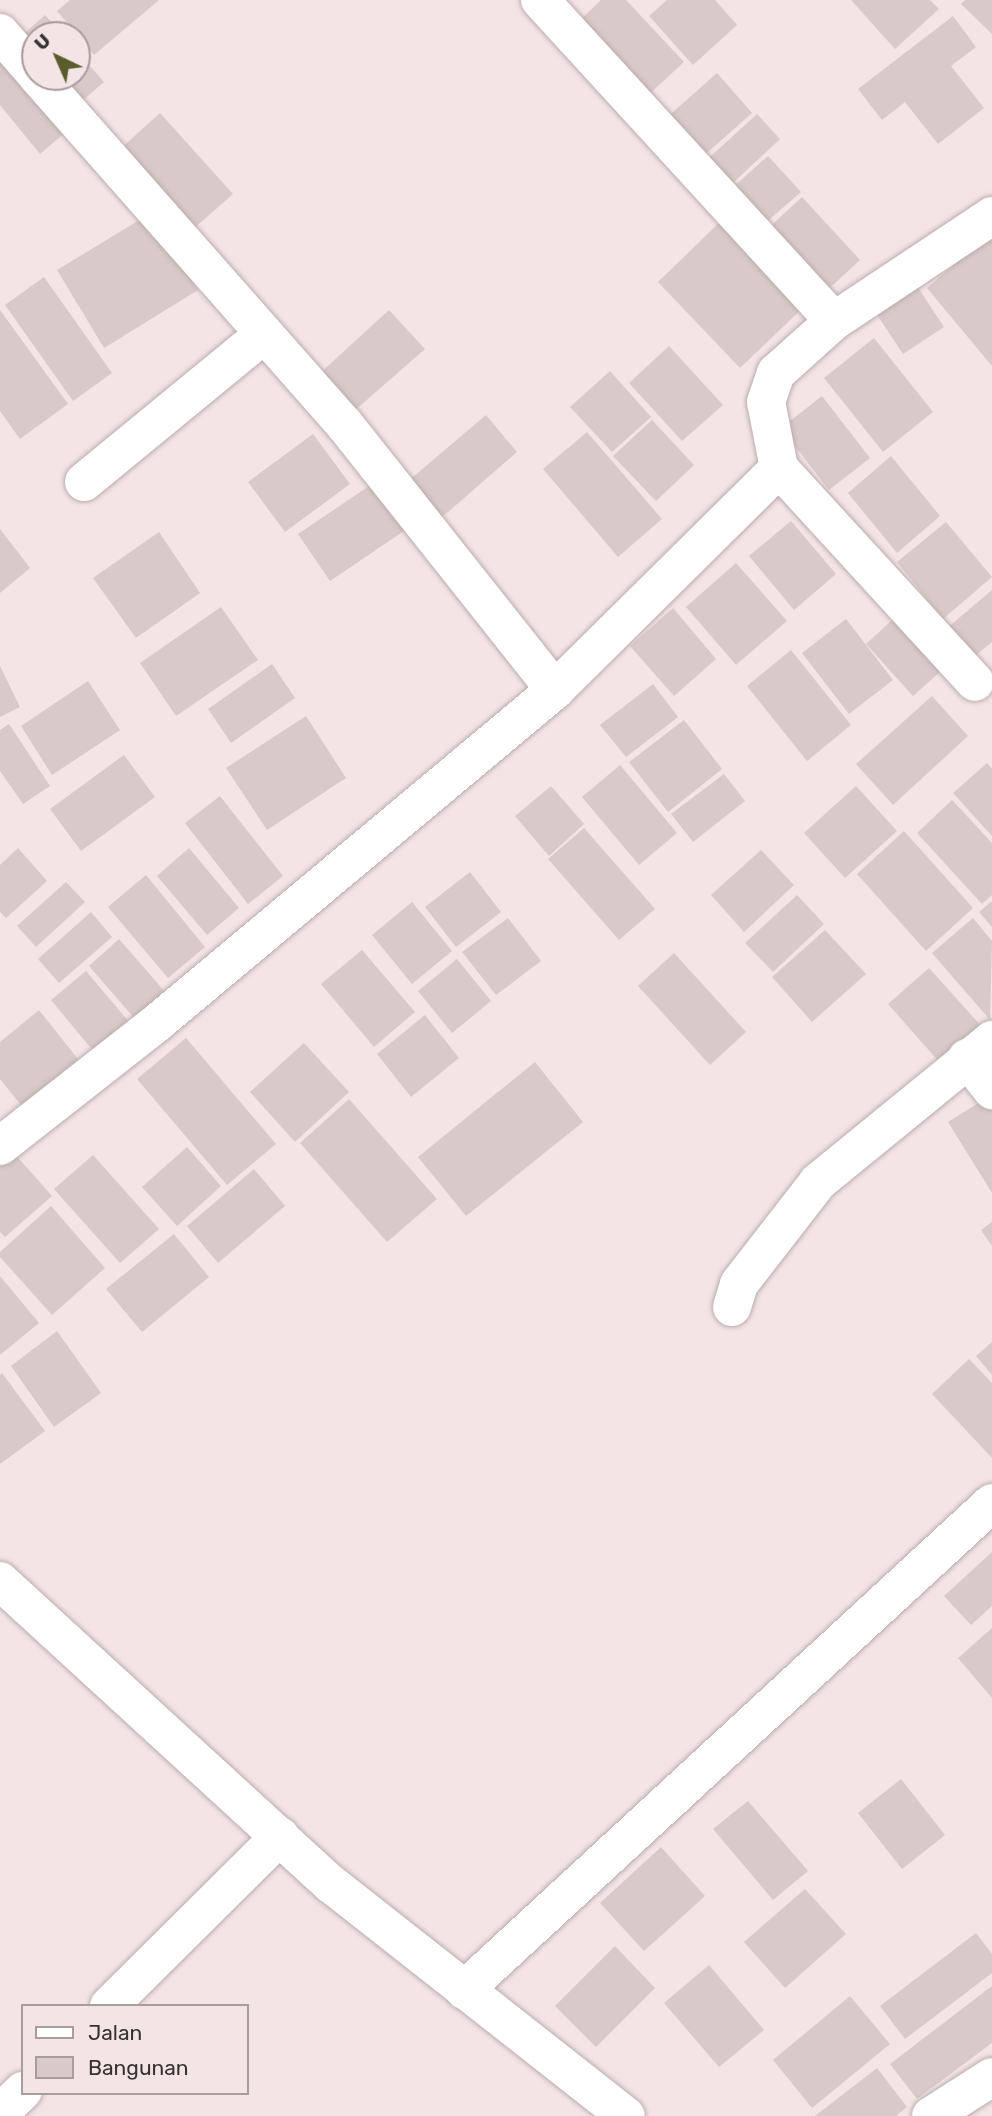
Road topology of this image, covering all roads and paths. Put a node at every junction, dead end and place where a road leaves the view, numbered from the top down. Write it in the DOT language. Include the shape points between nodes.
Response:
graph roads {
  1 [pos="540,0"];
  2 [pos="0,33"];
  3 [pos="21,57"];
  4 [pos="51,91"];
  5 [pos="992,216"];
  6 [pos="834,321"];
  7 [pos="263,335"];
  8 [pos="779,468"];
  9 [pos="84,482"];
  10 [pos="975,682"];
  11 [pos="555,690"];
  12 [pos="980,1049"];
  13 [pos="992,1090"];
  14 [pos="0,1146"];
  15 [pos="732,1307"];
  16 [pos="992,1503"];
  17 [pos="0,1581"];
  18 [pos="280,1836"];
  19 [pos="464,1990"];
  20 [pos="110,2004"];
  21 [pos="992,2077"];
  22 [pos="21,2093"];
  23 [pos="0,2113"];
  24 [pos="626,2116"];
  25 [pos="931,2116"];
  1 -- 6 [label="street"];
  2 -- 3 [label="street"];
  4 -- 7 [label="street"];
  5 -- 6 [label="street"];
  6 -- 8 [label="street" via="776,373 766,402"];
  7 -- 9 [label="street"];
  7 -- 11 [label="street" via="345,425"];
  8 -- 10 [label="street"];
  8 -- 11 [label="street"];
  11 -- 14 [label="street" via="158,1022"];
  12 -- 13 [label="street"];
  12 -- 15 [label="street" via="818,1182 739,1284"];
  16 -- 19 [label="street"];
  17 -- 18 [label="street"];
  18 -- 19 [label="street" via="331,1884"];
  18 -- 20 [label="street"];
  19 -- 24 [label="street"];
  21 -- 25 [label="street"];
  22 -- 23 [label="street"];
}
